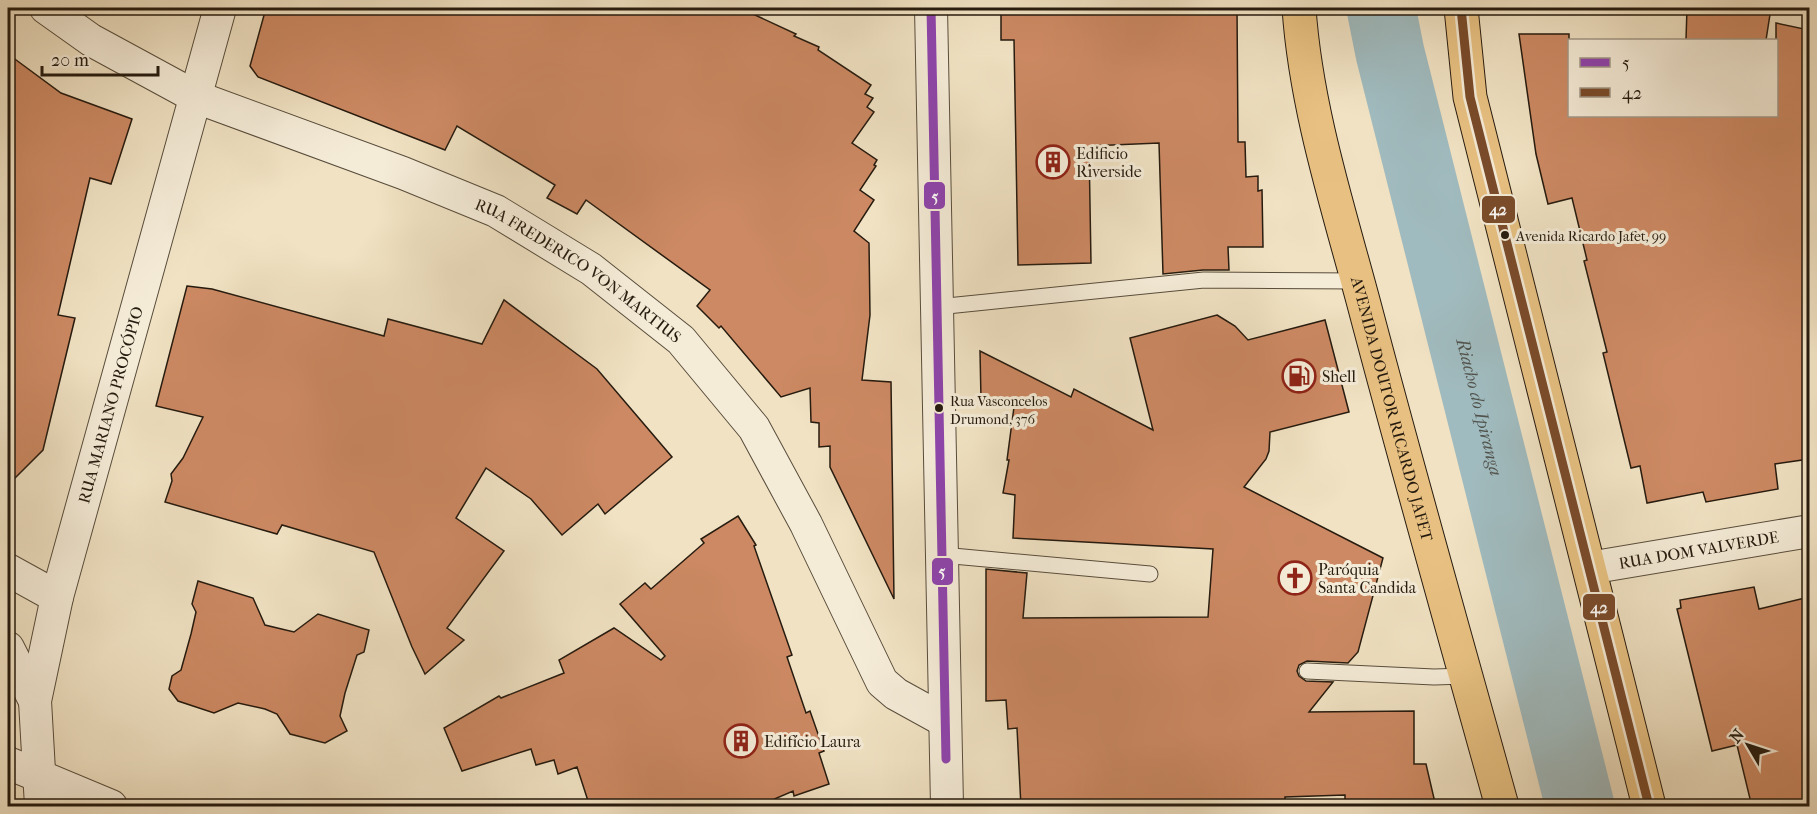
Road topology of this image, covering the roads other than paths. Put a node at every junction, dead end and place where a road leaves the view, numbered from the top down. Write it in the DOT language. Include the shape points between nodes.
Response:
graph roads {
  1 [pos="46,8"];
  2 [pos="220,8"];
  3 [pos="931,8"];
  4 [pos="1299,8"];
  5 [pos="1461,8"];
  6 [pos="196,97"];
  7 [pos="1358,281"];
  8 [pos="937,307"];
  9 [pos="1809,531"];
  10 [pos="942,555"];
  11 [pos="1589,568"];
  12 [pos="8,570"];
  13 [pos="1150,574"];
  14 [pos="57,597"];
  15 [pos="8,648"];
  16 [pos="1307,671"];
  17 [pos="1466,676"];
  18 [pos="35,701"];
  19 [pos="945,721"];
  20 [pos="8,763"];
  21 [pos="38,776"];
  22 [pos="41,807"];
  23 [pos="111,807"];
  24 [pos="947,807"];
  25 [pos="1502,807"];
  26 [pos="1649,807"];
  1 -- 6 [label="street, RUA FREDERICO VON MARTIUS" via="91,40"];
  2 -- 6 [label="street, RUA MARIANO PROCÓPIO"];
  3 -- 8 [label="street"];
  4 -- 7 [label="main road, AVENIDA DOUTOR RICARDO JAFET" via="1315,118"];
  5 -- 11 [label="main road" via="1470,97"];
  6 -- 14 [label="street, RUA MARIANO PROCÓPIO"];
  6 -- 19 [label="street, RUA FREDERICO VON MARTIUS" via="496,211 591,269 681,340 754,428 806,524 882,682"];
  7 -- 8 [label="lane" via="1203,280"];
  7 -- 17 [label="main road, AVENIDA DOUTOR RICARDO JAFET"];
  8 -- 10 [label="street"];
  9 -- 11 [label="street, RUA DOM VALVERDE"];
  10 -- 13 [label="lane"];
  10 -- 19 [label="street"];
  11 -- 26 [label="main road"];
  12 -- 14 [label="street"];
  14 -- 18 [label="street, RUA MARIANO PROCÓPIO"];
  15 -- 18 [label="street"];
  16 -- 17 [label="lane"];
  17 -- 25 [label="main road, AVENIDA DOUTOR RICARDO JAFET"];
  18 -- 21 [label="street, RUA MARIANO PROCÓPIO"];
  19 -- 24 [label="street"];
  20 -- 21 [label="street"];
  21 -- 22 [label="street, RUA MARIANO PROCÓPIO"];
  21 -- 23 [label="street"];
}
